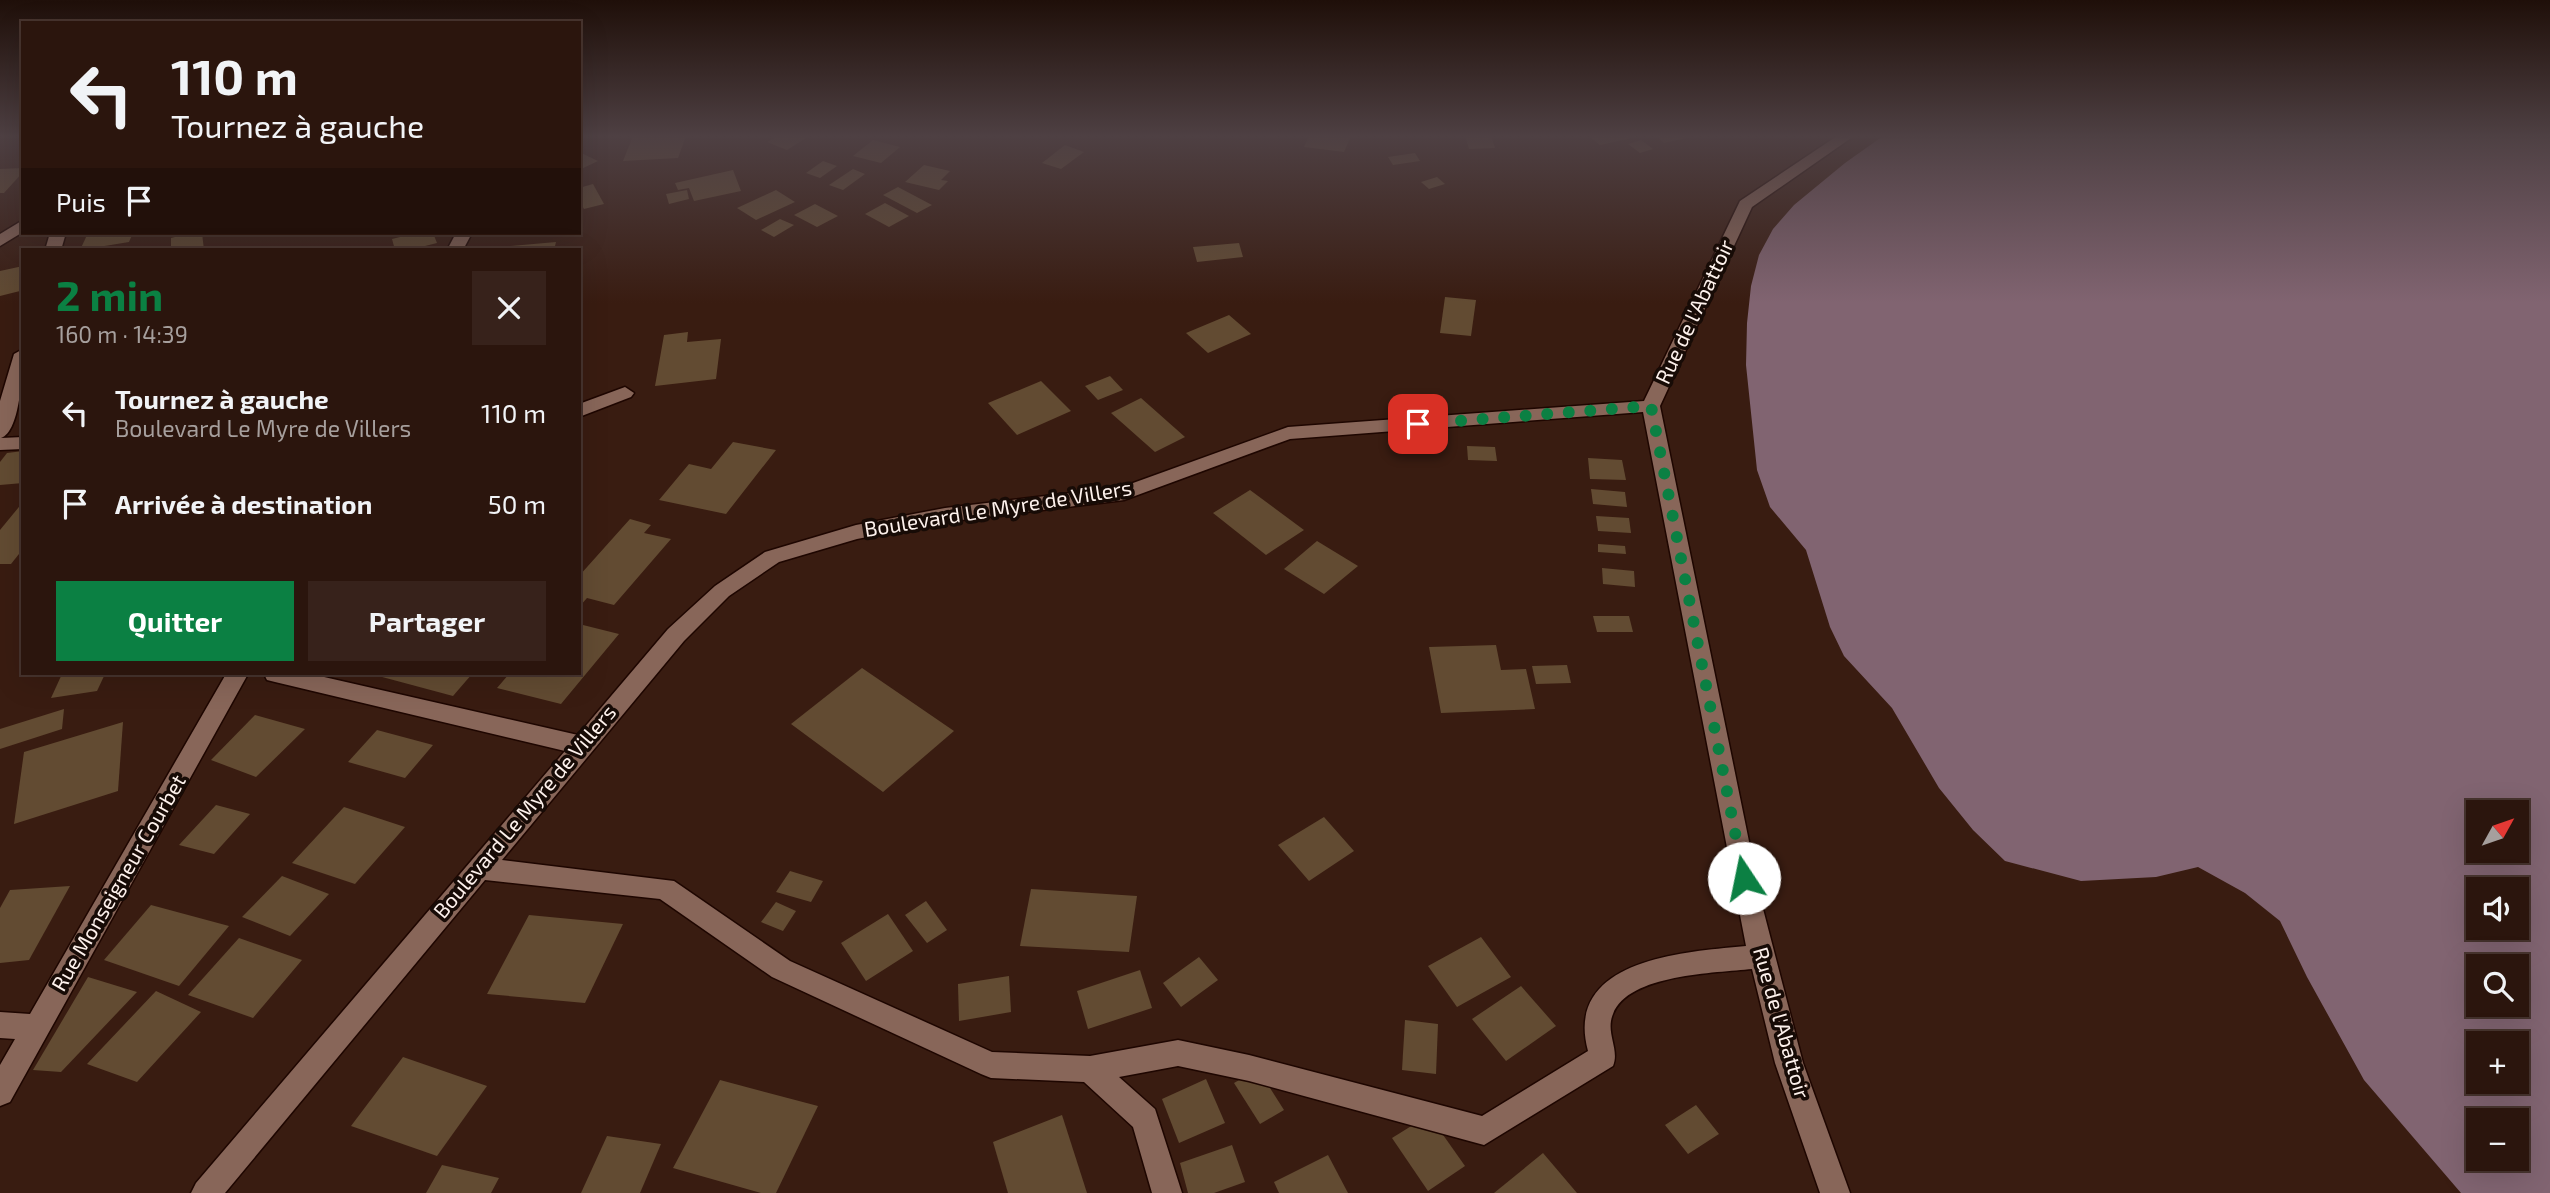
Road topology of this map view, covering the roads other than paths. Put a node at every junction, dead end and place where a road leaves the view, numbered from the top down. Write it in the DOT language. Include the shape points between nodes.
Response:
graph roads {
  1 [pos="1763,192"];
  2 [pos="21,226"];
  3 [pos="0,241"];
  4 [pos="21,361"];
  5 [pos="625,393"];
  6 [pos="1651,406"];
  7 [pos="581,410"];
  8 [pos="0,432"];
  9 [pos="21,443"];
  10 [pos="0,444"];
  11 [pos="236,675"];
  12 [pos="279,675"];
  13 [pos="580,746"];
  14 [pos="478,868"];
  15 [pos="1761,956"];
  16 [pos="0,1025"];
  17 [pos="37,1027"];
  18 [pos="1090,1069"];
  19 [pos="0,1092"];
  20 [pos="206,1193"];
  21 [pos="1167,1193"];
  22 [pos="1835,1193"];
  1 -- 6 [label="street, Rue de l'Abattoir" via="1745,204"];
  2 -- 3 [label="street"];
  4 -- 8 [label="street"];
  5 -- 7 [label="street"];
  6 -- 13 [label="street, Boulevard Le Myre de Villers" via="1288,433 1124,493 945,515 856,532 772,557 722,591 676,635"];
  6 -- 15 [label="street, Rue de l'Abattoir"];
  9 -- 10 [label="street"];
  11 -- 17 [label="street, Rue Monseigneur Courbet"];
  12 -- 13 [label="street"];
  13 -- 14 [label="street, Boulevard Le Myre de Villers"];
  14 -- 18 [label="street" via="665,889 782,969 991,1065"];
  14 -- 20 [label="street, Boulevard Le Myre de Villers"];
  15 -- 18 [label="street" via="1646,971 1606,997 1597,1025 1602,1057 1484,1131 1178,1053"];
  15 -- 22 [label="street, Rue de l'Abattoir" via="1789,1063"];
  16 -- 17 [label="street"];
  17 -- 19 [label="street, Rue Monseigneur Courbet"];
  18 -- 21 [label="street" via="1145,1119"];
}
